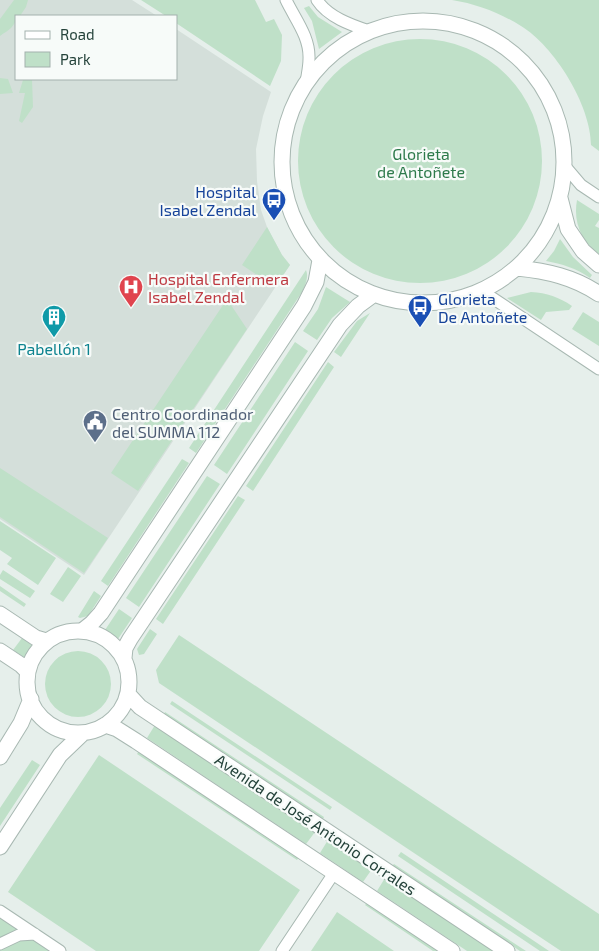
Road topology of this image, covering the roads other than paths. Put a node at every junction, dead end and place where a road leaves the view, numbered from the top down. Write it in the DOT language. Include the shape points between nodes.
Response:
graph roads {
  1 [pos="286,0"];
  2 [pos="317,0"];
  3 [pos="369,32"];
  4 [pos="306,83"];
  5 [pos="564,165"];
  6 [pos="599,197"];
  7 [pos="560,198"];
  8 [pos="320,260"];
  9 [pos="599,265"];
  10 [pos="517,268"];
  11 [pos="482,291"];
  12 [pos="599,294"];
  13 [pos="373,295"];
  14 [pos="599,369"];
  15 [pos="0,614"];
  16 [pos="82,631"];
  17 [pos="46,641"];
  18 [pos="0,651"];
  19 [pos="124,658"];
  20 [pos="28,672"];
  21 [pos="128,694"];
  22 [pos="31,699"];
  23 [pos="105,725"];
  24 [pos="83,733"];
  25 [pos="0,757"];
  26 [pos="0,847"];
  27 [pos="334,872"];
  28 [pos="0,911"];
  29 [pos="35,934"];
  30 [pos="0,944"];
  31 [pos="60,951"];
  32 [pos="282,951"];
  33 [pos="452,951"];
  34 [pos="506,951"];
  1 -- 4 [label="street" via="307,43"];
  2 -- 3 [label="street" via="320,6 343,22"];
  3 -- 4 [label="street" via="345,44 323,61"];
  3 -- 5 [label="street" via="408,22 437,22 467,28 502,46 532,73 546,95 559,126"];
  4 -- 8 [label="street" via="290,112 284,132 281,174 291,214 300,233"];
  5 -- 6 [label="street" via="581,185"];
  5 -- 7 [label="street"];
  7 -- 9 [label="street" via="568,229 583,251"];
  7 -- 10 [label="street" via="544,236"];
  8 -- 13 [label="street" via="345,280"];
  8 -- 16 [label="street" via="316,282 304,306 101,612"];
  10 -- 11 [label="street"];
  10 -- 12 [label="street" via="563,276"];
  11 -- 13 [label="street" via="452,301 422,304"];
  11 -- 14 [label="street"];
  13 -- 19 [label="street" via="340,325 130,639"];
  15 -- 17 [label="street"];
  16 -- 17 [label="street" via="63,633"];
  16 -- 19 [label="street" via="106,639"];
  17 -- 20 [label="street" via="34,656"];
  18 -- 20 [label="street"];
  19 -- 21 [label="street" via="129,675"];
  20 -- 22 [label="street" via="27,687"];
  21 -- 23 [label="street" via="116,716"];
  21 -- 34 [label="street, Avenida de José Antonio Corrales" via="140,707"];
  22 -- 24 [label="street" via="49,724 64,731"];
  22 -- 25 [label="street"];
  23 -- 24 [label="street"];
  23 -- 27 [label="street, Avenida de José Antonio Corrales" via="125,734"];
  24 -- 26 [label="street" via="60,755"];
  27 -- 32 [label="street"];
  27 -- 33 [label="street, Avenida de José Antonio Corrales"];
  28 -- 29 [label="street"];
  29 -- 30 [label="street" via="19,935"];
  29 -- 31 [label="street"];
}
